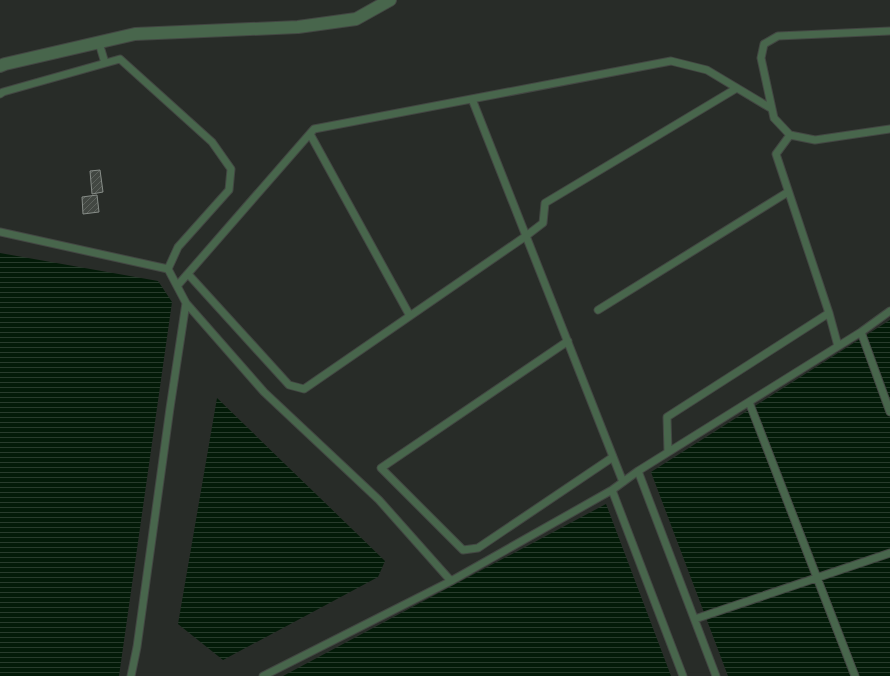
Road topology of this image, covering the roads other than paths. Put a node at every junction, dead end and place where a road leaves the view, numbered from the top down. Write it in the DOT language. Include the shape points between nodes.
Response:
graph roads {
  1 [pos="390,0"];
  2 [pos="890,31"];
  3 [pos="99,43"];
  4 [pos="105,63"];
  5 [pos="0,66"];
  6 [pos="737,88"];
  7 [pos="0,94"];
  8 [pos="472,99"];
  9 [pos="772,109"];
  10 [pos="890,129"];
  11 [pos="310,134"];
  12 [pos="790,135"];
  13 [pos="788,192"];
  14 [pos="0,232"];
  15 [pos="526,236"];
  16 [pos="168,269"];
  17 [pos="188,274"];
  18 [pos="177,286"];
  19 [pos="186,303"];
  20 [pos="598,310"];
  21 [pos="890,311"];
  22 [pos="829,313"];
  23 [pos="410,316"];
  24 [pos="861,332"];
  25 [pos="568,341"];
  26 [pos="838,346"];
  27 [pos="750,402"];
  28 [pos="890,412"];
  29 [pos="668,452"];
  30 [pos="613,457"];
  31 [pos="638,471"];
  32 [pos="623,482"];
  33 [pos="612,490"];
  34 [pos="890,553"];
  35 [pos="817,578"];
  36 [pos="451,581"];
  37 [pos="694,619"];
  38 [pos="131,676"];
  39 [pos="263,676"];
  40 [pos="683,676"];
  41 [pos="716,676"];
  42 [pos="855,676"];
  1 -- 3 [label="street" via="356,19 298,27 135,34"];
  2 -- 9 [label="lane" via="778,36 764,44 761,58"];
  3 -- 4 [label="lane"];
  3 -- 5 [label="street"];
  4 -- 7 [label="lane"];
  4 -- 16 [label="lane" via="120,59 212,142 231,169 229,190 178,247"];
  6 -- 8 [label="lane" via="707,70 671,61"];
  6 -- 9 [label="lane"];
  6 -- 15 [label="lane" via="545,203 543,223"];
  8 -- 11 [label="lane" via="314,129"];
  8 -- 15 [label="lane"];
  9 -- 12 [label="lane" via="774,118"];
  10 -- 12 [label="lane" via="815,140"];
  11 -- 17 [label="lane"];
  11 -- 23 [label="lane"];
  12 -- 13 [label="lane" via="776,154"];
  13 -- 20 [label="lane"];
  13 -- 22 [label="lane"];
  14 -- 16 [label="lane"];
  15 -- 23 [label="lane"];
  15 -- 25 [label="lane"];
  16 -- 18 [label="lane"];
  17 -- 18 [label="lane"];
  17 -- 23 [label="lane" via="289,385 304,389"];
  18 -- 19 [label="lane"];
  19 -- 36 [label="lane" via="264,392 379,500"];
  19 -- 38 [label="lane"];
  21 -- 24 [label="lane"];
  22 -- 26 [label="lane"];
  22 -- 29 [label="lane" via="667,417"];
  24 -- 26 [label="lane"];
  24 -- 28 [label="lane"];
  25 -- 30 [label="lane"];
  25 -- 30 [label="lane" via="381,468 463,550 478,548"];
  26 -- 27 [label="lane"];
  27 -- 29 [label="lane"];
  27 -- 35 [label="lane"];
  29 -- 31 [label="lane"];
  30 -- 32 [label="lane"];
  31 -- 32 [label="lane"];
  31 -- 37 [label="lane"];
  32 -- 33 [label="lane"];
  33 -- 36 [label="lane"];
  33 -- 40 [label="lane"];
  34 -- 35 [label="lane"];
  35 -- 37 [label="lane"];
  35 -- 42 [label="lane"];
  36 -- 39 [label="lane"];
  37 -- 41 [label="lane"];
}
